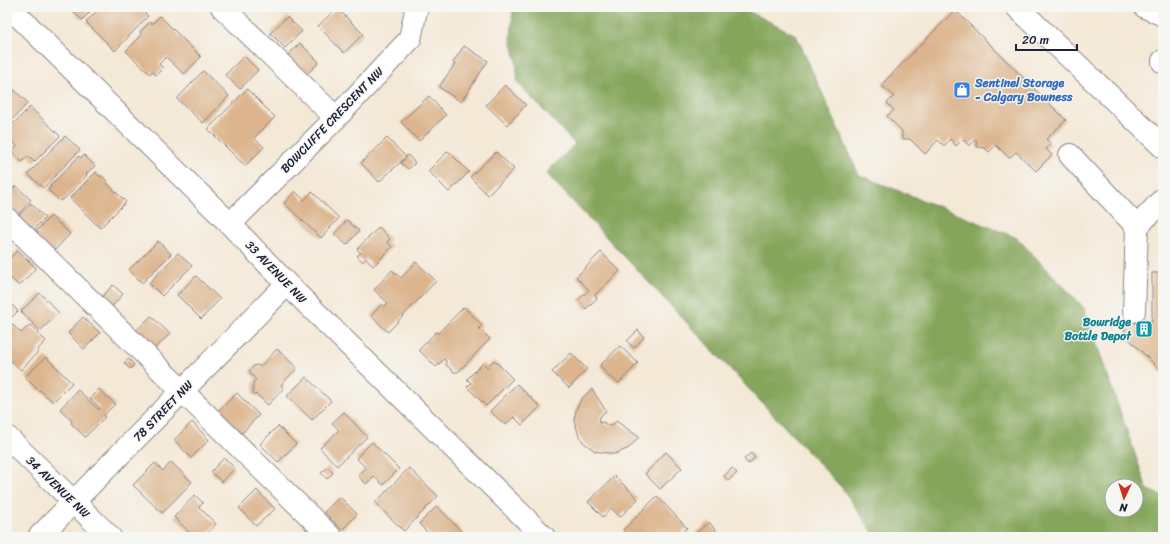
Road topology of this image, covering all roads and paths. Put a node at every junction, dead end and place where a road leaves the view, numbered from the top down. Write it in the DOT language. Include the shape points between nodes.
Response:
graph roads {
  1 [pos="9,7"];
  2 [pos="222,7"];
  3 [pos="415,7"];
  4 [pos="1145,7"];
  5 [pos="1031,12"];
  6 [pos="1163,15"];
  7 [pos="336,118"];
  8 [pos="1163,147"];
  9 [pos="1070,155"];
  10 [pos="1163,199"];
  11 [pos="7,219"];
  12 [pos="230,224"];
  13 [pos="1137,227"];
  14 [pos="287,284"];
  15 [pos="1134,311"];
  16 [pos="182,391"];
  17 [pos="7,437"];
  18 [pos="74,502"];
  19 [pos="39,537"];
  20 [pos="110,537"];
  21 [pos="331,537"];
  22 [pos="544,537"];
  1 -- 12 [label="street, 33 AVENUE NW"];
  2 -- 7 [label="street"];
  3 -- 7 [label="street, BOWCLIFFE CRESCENT NW" via="410,39"];
  4 -- 6 [label="street"];
  5 -- 8 [label="street"];
  7 -- 12 [label="street, BOWCLIFFE CRESCENT NW"];
  9 -- 13 [label="street"];
  10 -- 13 [label="street"];
  11 -- 16 [label="street"];
  12 -- 14 [label="street, 33 AVENUE NW"];
  13 -- 15 [label="street"];
  14 -- 16 [label="street, 78 STREET NW"];
  14 -- 22 [label="street, 33 AVENUE NW"];
  16 -- 18 [label="street, 78 STREET NW"];
  16 -- 21 [label="street"];
  17 -- 18 [label="street, 34 AVENUE NW"];
  18 -- 19 [label="street, 78 STREET NW"];
  18 -- 20 [label="street, 34 AVENUE NW"];
}
